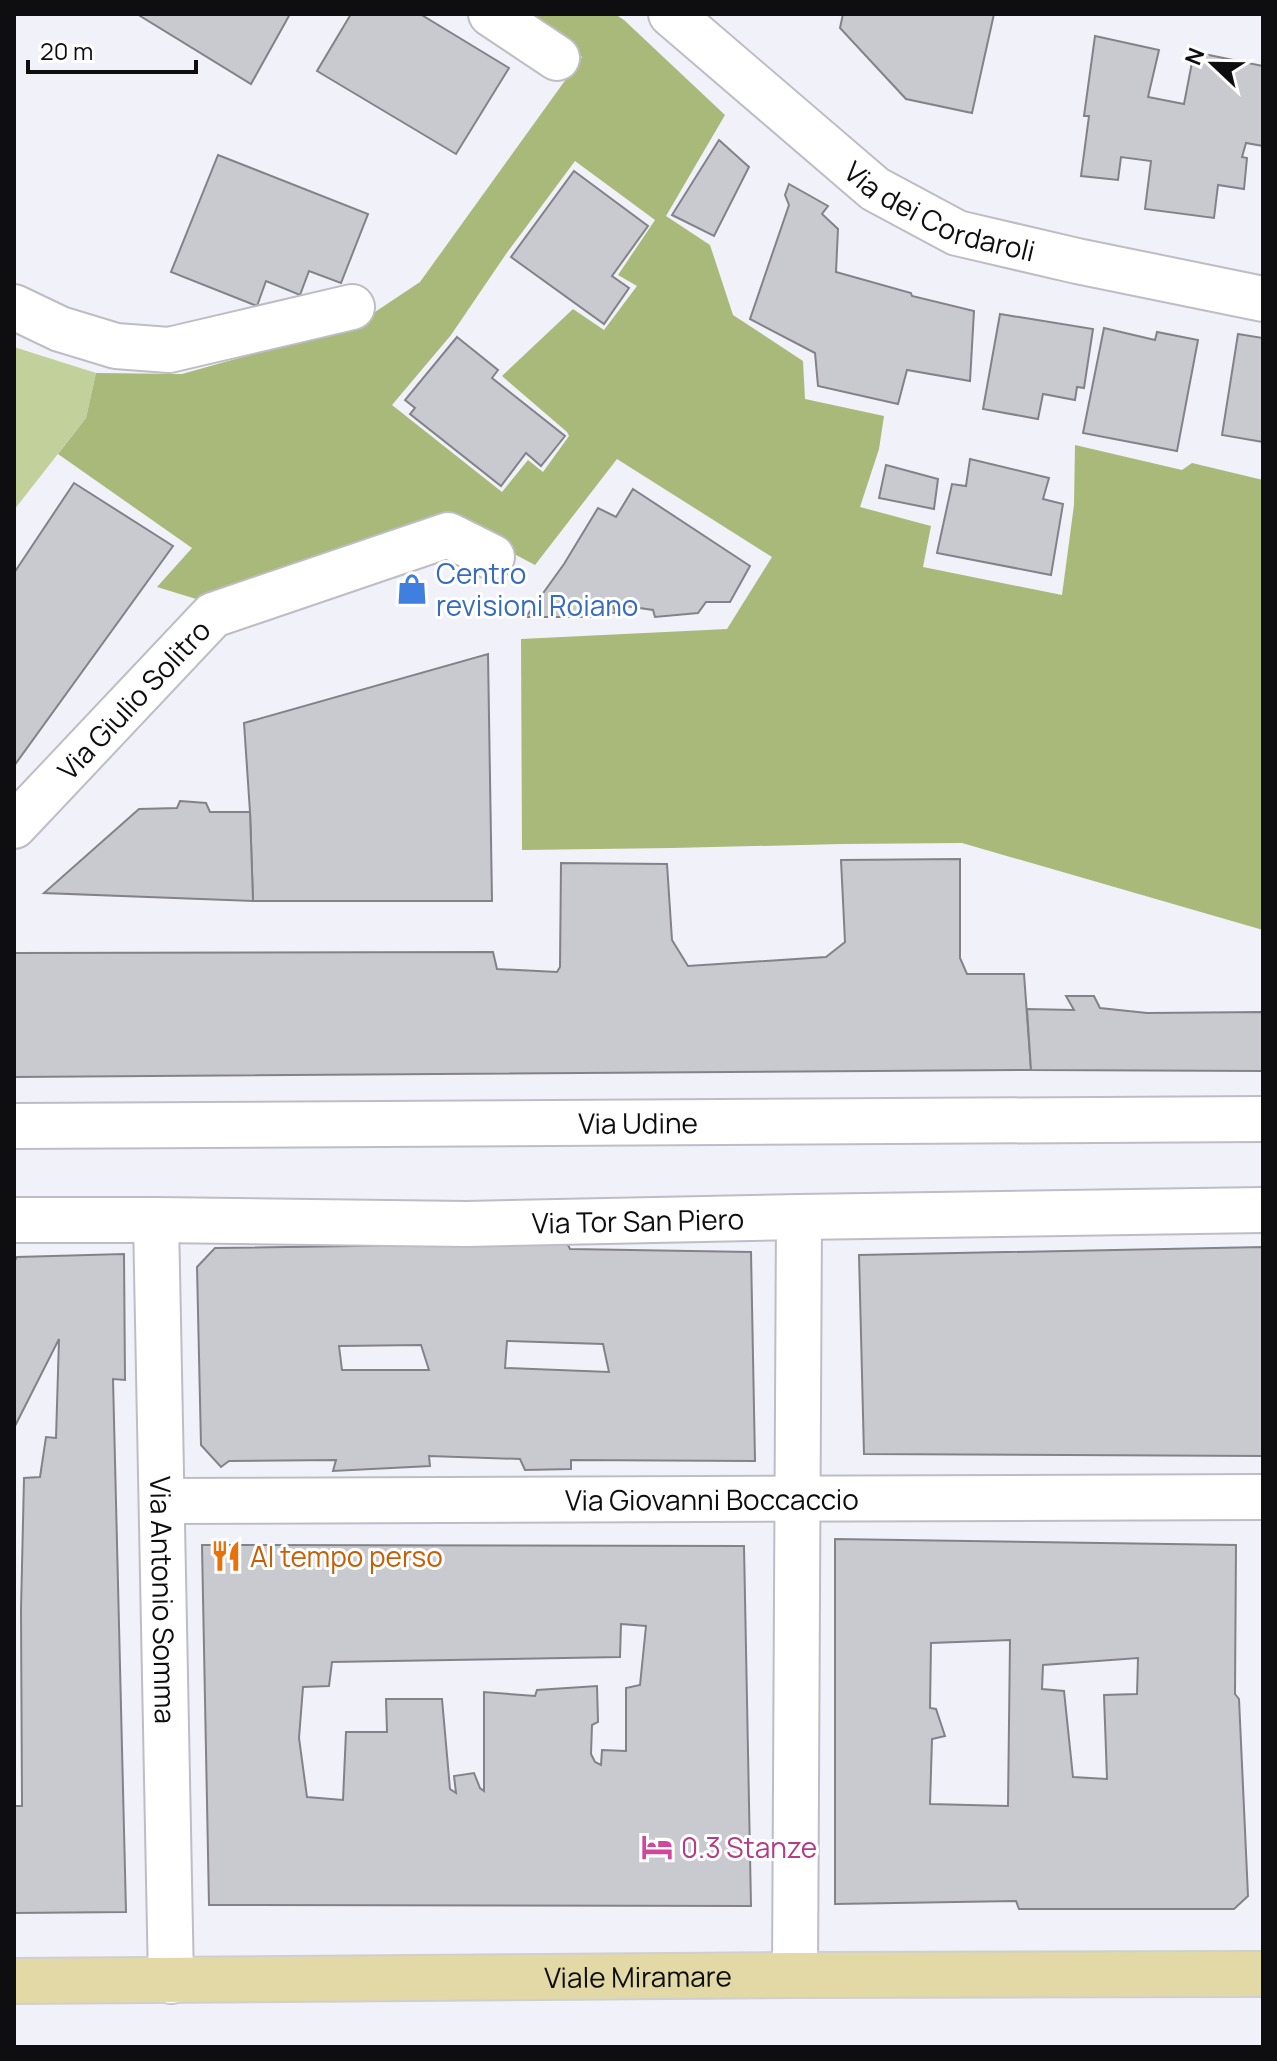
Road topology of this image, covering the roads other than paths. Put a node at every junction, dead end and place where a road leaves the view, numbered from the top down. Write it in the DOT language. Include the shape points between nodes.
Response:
graph roads {
  1 [pos="491,14"];
  2 [pos="671,14"];
  3 [pos="557,58"];
  4 [pos="1263,299"];
  5 [pos="14,307"];
  6 [pos="352,307"];
  7 [pos="492,557"];
  8 [pos="14,826"];
  9 [pos="1263,1119"];
  10 [pos="14,1126"];
  11 [pos="1263,1210"];
  12 [pos="799,1217"];
  13 [pos="14,1220"];
  14 [pos="156,1220"];
  15 [pos="1263,1497"];
  16 [pos="798,1499"];
  17 [pos="162,1501"];
  18 [pos="1263,1974"];
  19 [pos="795,1975"];
  20 [pos="14,1981"];
  21 [pos="171,1981"];
  1 -- 3 [label="street"];
  2 -- 4 [label="street, Via dei Cordaroli" via="875,189 957,233"];
  5 -- 6 [label="street" via="60,329 116,346 169,350"];
  7 -- 8 [label="street, Via Giulio Solitro" via="448,535 213,615"];
  9 -- 10 [label="street, Via Udine"];
  11 -- 12 [label="street, Via Tor San Piero"];
  12 -- 14 [label="street, Via Tor San Piero" via="466,1224"];
  12 -- 16 [label="street"];
  13 -- 14 [label="street, Via Tor San Piero"];
  14 -- 17 [label="street, Via Antonio Somma"];
  15 -- 16 [label="street, Via Giovanni Boccaccio"];
  16 -- 17 [label="street, Via Giovanni Boccaccio"];
  16 -- 19 [label="street"];
  17 -- 21 [label="street, Via Antonio Somma"];
  18 -- 19 [label="main road, Viale Miramare"];
  19 -- 21 [label="main road, Viale Miramare"];
  20 -- 21 [label="main road, Viale Miramare"];
}
